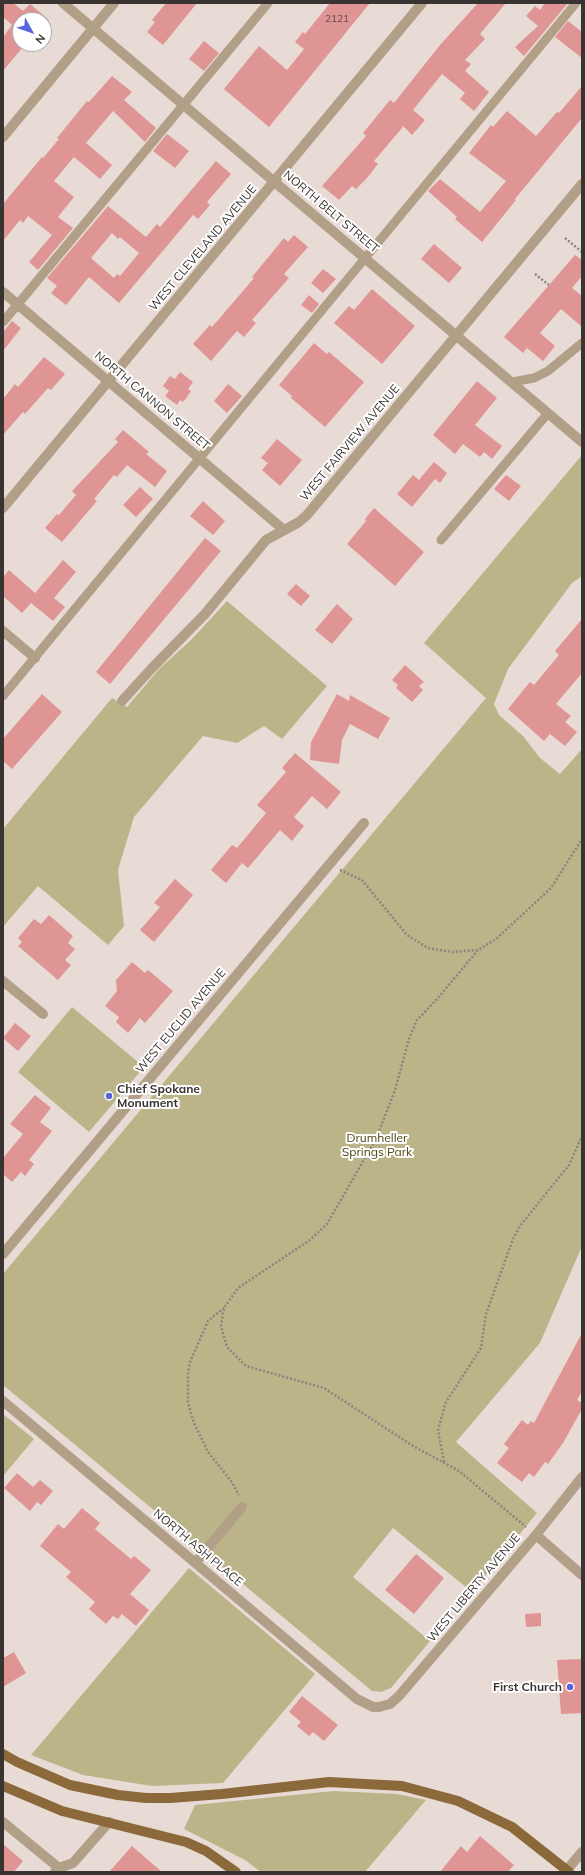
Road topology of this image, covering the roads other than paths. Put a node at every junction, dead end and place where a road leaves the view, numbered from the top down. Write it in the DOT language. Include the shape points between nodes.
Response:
graph roads {
  1 [pos="63,3"];
  2 [pos="114,3"];
  3 [pos="268,3"];
  4 [pos="422,3"];
  5 [pos="576,3"];
  6 [pos="94,28"];
  7 [pos="184,105"];
  8 [pos="3,137"];
  9 [pos="275,181"];
  10 [pos="582,184"];
  11 [pos="366,258"];
  12 [pos="3,292"];
  13 [pos="18,304"];
  14 [pos="3,322"];
  15 [pos="456,335"];
  16 [pos="582,343"];
  17 [pos="109,382"];
  18 [pos="512,382"];
  19 [pos="548,413"];
  20 [pos="582,442"];
  21 [pos="200,459"];
  22 [pos="3,508"];
  23 [pos="284,530"];
  24 [pos="441,540"];
  25 [pos="3,631"];
  26 [pos="35,658"];
  27 [pos="3,696"];
  28 [pos="122,701"];
  29 [pos="364,823"];
  30 [pos="3,980"];
  31 [pos="43,1014"];
  32 [pos="3,1254"];
  33 [pos="3,1401"];
  34 [pos="582,1477"];
  35 [pos="242,1507"];
  36 [pos="536,1536"];
  37 [pos="196,1562"];
  38 [pos="582,1575"];
  39 [pos="379,1707"];
  40 [pos="3,1754"];
  41 [pos="3,1786"];
  42 [pos="3,1822"];
  43 [pos="109,1822"];
  44 [pos="582,1852"];
  45 [pos="57,1870"];
  46 [pos="567,1871"];
  47 [pos="236,1872"];
  1 -- 6 [label="street, NORTH BELT STREET"];
  2 -- 6 [label="street"];
  3 -- 7 [label="lane"];
  4 -- 9 [label="street, WEST CLEVELAND AVENUE"];
  5 -- 11 [label="lane"];
  6 -- 7 [label="street, NORTH BELT STREET"];
  6 -- 8 [label="street"];
  7 -- 9 [label="street, NORTH BELT STREET"];
  7 -- 13 [label="lane"];
  9 -- 11 [label="street, NORTH BELT STREET"];
  9 -- 17 [label="street, WEST CLEVELAND AVENUE"];
  10 -- 15 [label="street, WEST FAIRVIEW AVENUE"];
  11 -- 15 [label="street, NORTH BELT STREET"];
  11 -- 21 [label="lane"];
  12 -- 13 [label="street, NORTH CANNON STREET"];
  13 -- 14 [label="lane"];
  13 -- 17 [label="street, NORTH CANNON STREET"];
  15 -- 18 [label="street, NORTH BELT STREET"];
  15 -- 23 [label="street, WEST FAIRVIEW AVENUE" via="307,515"];
  16 -- 18 [label="lane" via="548,371 534,378"];
  17 -- 21 [label="street, NORTH CANNON STREET"];
  17 -- 22 [label="street, WEST CLEVELAND AVENUE"];
  18 -- 19 [label="street, NORTH BELT STREET"];
  19 -- 20 [label="street, NORTH BELT STREET"];
  19 -- 24 [label="lane"];
  21 -- 23 [label="street, NORTH CANNON STREET"];
  21 -- 26 [label="lane"];
  23 -- 28 [label="street, WEST FAIRVIEW AVENUE" via="266,540 205,614"];
  25 -- 26 [label="street"];
  26 -- 27 [label="lane"];
  29 -- 32 [label="street, WEST EUCLID AVENUE"];
  30 -- 31 [label="street"];
  33 -- 37 [label="street, NORTH ASH PLACE"];
  34 -- 36 [label="street, WEST LIBERTY AVENUE"];
  35 -- 37 [label="street"];
  36 -- 38 [label="street"];
  36 -- 39 [label="street, WEST LIBERTY AVENUE" via="399,1696 390,1704"];
  37 -- 39 [label="street, NORTH ASH PLACE" via="357,1699 368,1706"];
  40 -- 46 [label="main road" via="70,1785 146,1798 222,1794 329,1782 402,1786 458,1801 512,1828"];
  41 -- 43 [label="main road" via="62,1811"];
  42 -- 45 [label="street"];
  43 -- 45 [label="street" via="73,1863"];
  43 -- 47 [label="main road" via="186,1842 206,1851"];
  44 -- 46 [label="street"];
}
